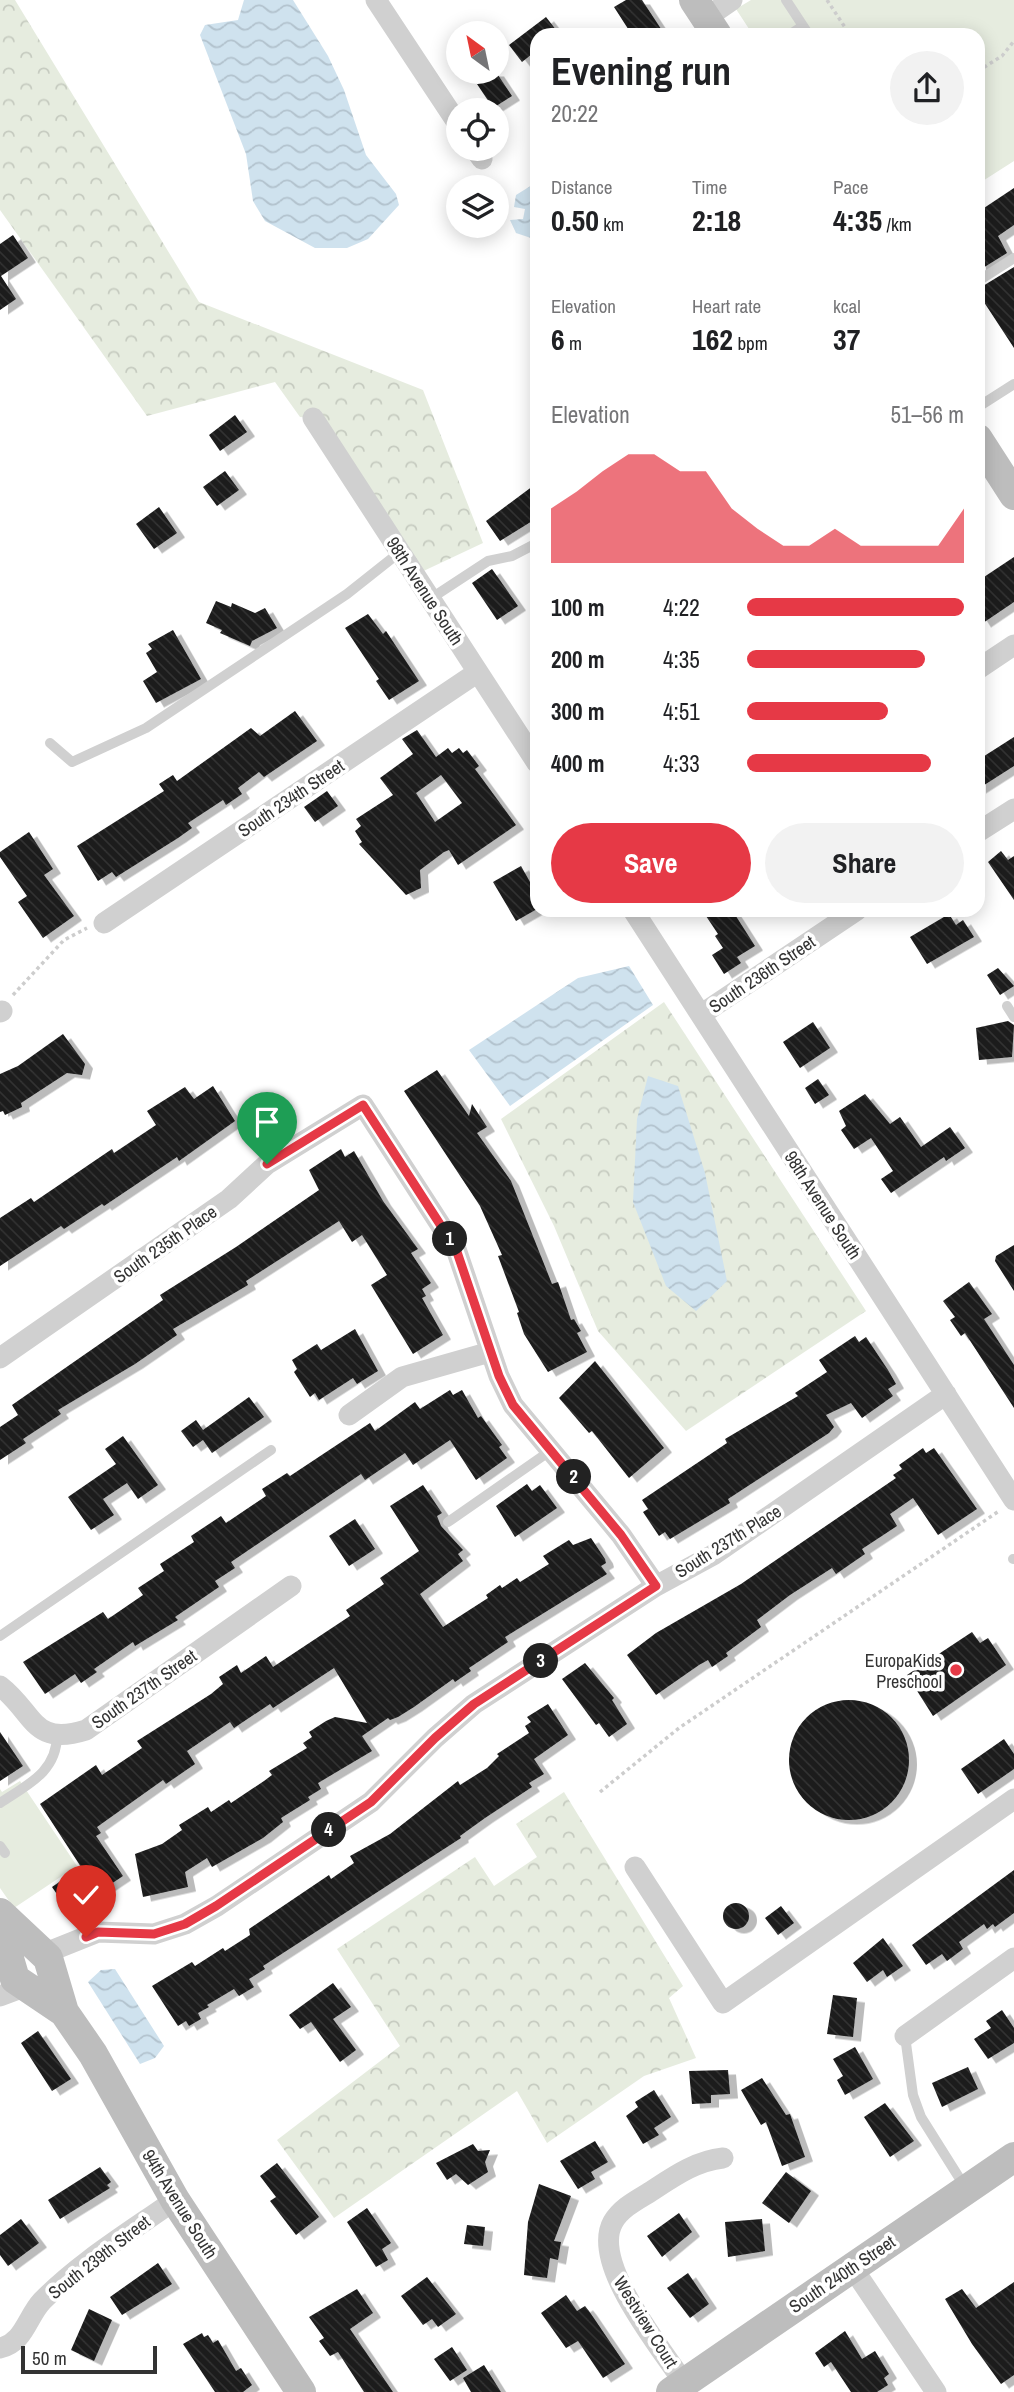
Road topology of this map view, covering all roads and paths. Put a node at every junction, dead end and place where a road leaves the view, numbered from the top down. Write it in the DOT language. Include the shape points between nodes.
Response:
graph roads {
  1 [pos="376,0"];
  2 [pos="732,0"];
  3 [pos="786,0"];
  4 [pos="827,0"];
  5 [pos="706,18"];
  6 [pos="805,28"];
  7 [pos="845,28"];
  8 [pos="1014,41"];
  9 [pos="985,67"];
  10 [pos="446,106"];
  11 [pos="1014,258"];
  12 [pos="985,277"];
  13 [pos="1014,384"];
  14 [pos="985,403"];
  15 [pos="313,418"];
  16 [pos="985,450"];
  17 [pos="1014,495"];
  18 [pos="530,547"];
  19 [pos="400,552"];
  20 [pos="430,599"];
  21 [pos="1014,645"];
  22 [pos="985,664"];
  23 [pos="478,672"];
  24 [pos="50,743"];
  25 [pos="530,752"];
  26 [pos="1014,809"];
  27 [pos="985,828"];
  28 [pos="638,917"];
  29 [pos="847,917"];
  30 [pos="104,923"];
  31 [pos="1007,1006"];
  32 [pos="1,1011"];
  33 [pos="702,1014"];
  34 [pos="1014,1017"];
  35 [pos="491,1352"];
  36 [pos="0,1358"];
  37 [pos="946,1394"];
  38 [pos="349,1415"];
  39 [pos="271,1450"];
  40 [pos="550,1451"];
  41 [pos="1008,1505"];
  42 [pos="448,1522"];
  43 [pos="291,1586"];
  44 [pos="656,1586"];
  45 [pos="0,1636"];
  46 [pos="0,1686"];
  47 [pos="57,1735"];
  48 [pos="600,1792"];
  49 [pos="1014,1799"];
  50 [pos="0,1803"];
  51 [pos="635,1867"];
  52 [pos="0,1913"];
  53 [pos="0,1928"];
  54 [pos="1014,1958"];
  55 [pos="26,1974"];
  56 [pos="905,2036"];
  57 [pos="1014,2157"];
  58 [pos="723,2158"];
  59 [pos="967,2189"];
  60 [pos="174,2200"];
  61 [pos="852,2267"];
  62 [pos="0,2348"];
  63 [pos="677,2388"];
  64 [pos="301,2392"];
  65 [pos="936,2392"];
  1 -- 10 [label="street"];
  2 -- 5 [label="street"];
  3 -- 6 [label="lane"];
  4 -- 7 [label="path"];
  8 -- 9 [label="path"];
  11 -- 12 [label="lane"];
  13 -- 14 [label="lane"];
  15 -- 19 [label="street, 98th Avenue South"];
  16 -- 17 [label="street"];
  18 -- 20 [label="lane" via="488,561"];
  19 -- 20 [label="street, 98th Avenue South"];
  19 -- 24 [label="lane" via="348,594 146,728 72,762"];
  20 -- 23 [label="street, 98th Avenue South"];
  21 -- 22 [label="street"];
  23 -- 25 [label="street, 98th Avenue South"];
  23 -- 30 [label="street, South 234th Street"];
  26 -- 27 [label="street"];
  28 -- 33 [label="street, 98th Avenue South"];
  29 -- 33 [label="street, South 236th Street"];
  30 -- 32 [label="path" via="64,940"];
  31 -- 34 [label="lane"];
  33 -- 37 [label="street, 98th Avenue South"];
  35 -- 36 [label="street, South 235th Place" via="456,1249 363,1105 267,1164 229,1199"];
  35 -- 38 [label="street" via="402,1377"];
  35 -- 40 [label="street" via="513,1405"];
  37 -- 41 [label="street, 98th Avenue South"];
  37 -- 44 [label="street, South 237th Place" via="713,1555"];
  39 -- 45 [label="lane"];
  40 -- 42 [label="lane"];
  40 -- 44 [label="street" via="621,1535"];
  41 -- 48 [label="path" via="679,1728"];
  43 -- 47 [label="street, South 237th Street" via="86,1730"];
  44 -- 55 [label="street, South 237th Place" via="474,1704 371,1802 216,1906 185,1924 154,1934 98,1932"];
  46 -- 47 [label="street" via="33,1724"];
  47 -- 50 [label="lane" via="55,1755 44,1773"];
  49 -- 51 [label="street" via="723,2003"];
  52 -- 55 [label="street, 94th Avenue South"];
  53 -- 55 [label="street, 94th Avenue South"];
  54 -- 56 [label="street"];
  55 -- 60 [label="street, 94th Avenue South" via="64,2012 93,2054"];
  56 -- 59 [label="lane" via="912,2095"];
  57 -- 59 [label="street, South 240th Street"];
  58 -- 63 [label="street, Westview Court" via="707,2160 674,2176 622,2210 608,2235 621,2286"];
  59 -- 61 [label="street, South 240th Street"];
  60 -- 62 [label="street, South 239th Street" via="56,2287 34,2310 19,2337"];
  60 -- 64 [label="street, 94th Avenue South"];
  61 -- 63 [label="street, South 240th Street"];
  61 -- 65 [label="street"];
}
